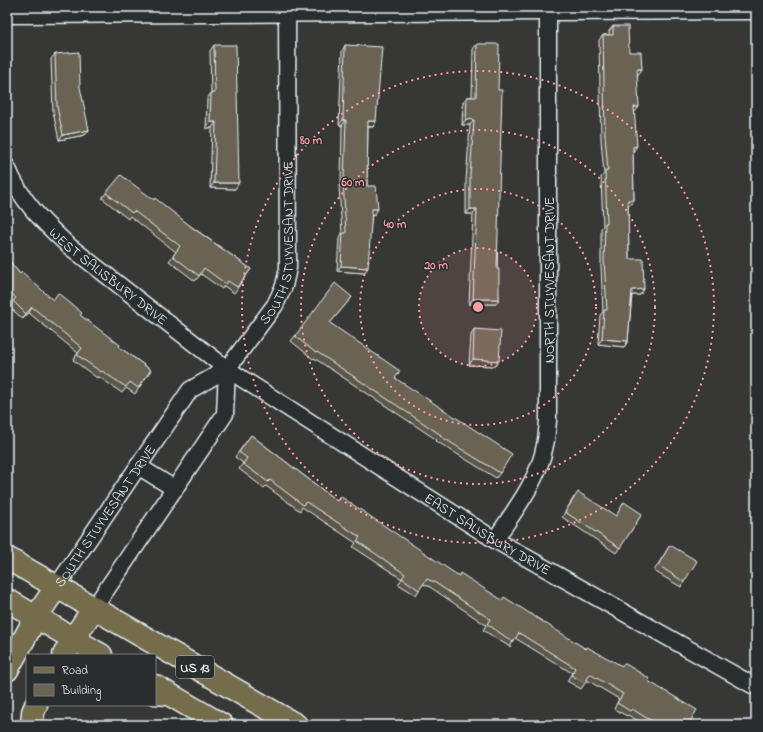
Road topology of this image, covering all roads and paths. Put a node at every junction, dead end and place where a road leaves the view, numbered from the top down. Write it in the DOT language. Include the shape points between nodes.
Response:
graph roads {
  1 [pos="287,10"];
  2 [pos="548,10"];
  3 [pos="756,11"];
  4 [pos="7,16"];
  5 [pos="7,167"];
  6 [pos="227,369"];
  7 [pos="138,466"];
  8 [pos="175,489"];
  9 [pos="495,540"];
  10 [pos="7,558"];
  11 [pos="57,586"];
  12 [pos="7,600"];
  13 [pos="94,608"];
  14 [pos="36,617"];
  15 [pos="68,647"];
  16 [pos="97,654"];
  17 [pos="7,670"];
  18 [pos="756,687"];
  19 [pos="159,691"];
  20 [pos="222,725"];
  21 [pos="296,725"];
  1 -- 2 [label="street"];
  1 -- 4 [label="street"];
  1 -- 6 [label="street, SOUTH STUYVESANT DRIVE" via="288,268 284,286 275,305"];
  2 -- 3 [label="street"];
  2 -- 9 [label="street, NORTH STUYVESANT DRIVE" via="548,421 540,464"];
  5 -- 6 [label="street, WEST SALISBURY DRIVE" via="26,202 45,224 69,246"];
  6 -- 7 [label="street, SOUTH STUYVESANT DRIVE" via="190,390"];
  6 -- 8 [label="street" via="225,414"];
  6 -- 9 [label="street, EAST SALISBURY DRIVE"];
  7 -- 8 [label="street"];
  7 -- 11 [label="street, SOUTH STUYVESANT DRIVE"];
  8 -- 13 [label="street"];
  9 -- 18 [label="street, EAST SALISBURY DRIVE"];
  10 -- 11 [label="main road, US 13"];
  11 -- 13 [label="main road, US 13"];
  11 -- 14 [label="main road, SOUTH STUYVESANT DRIVE"];
  12 -- 14 [label="main road"];
  13 -- 15 [label="main road"];
  13 -- 21 [label="main road, US 13"];
  14 -- 15 [label="main road"];
  14 -- 17 [label="main road, SOUTH STUYVESANT DRIVE"];
  15 -- 16 [label="main road"];
  19 -- 20 [label="main road, US 13"];
}
